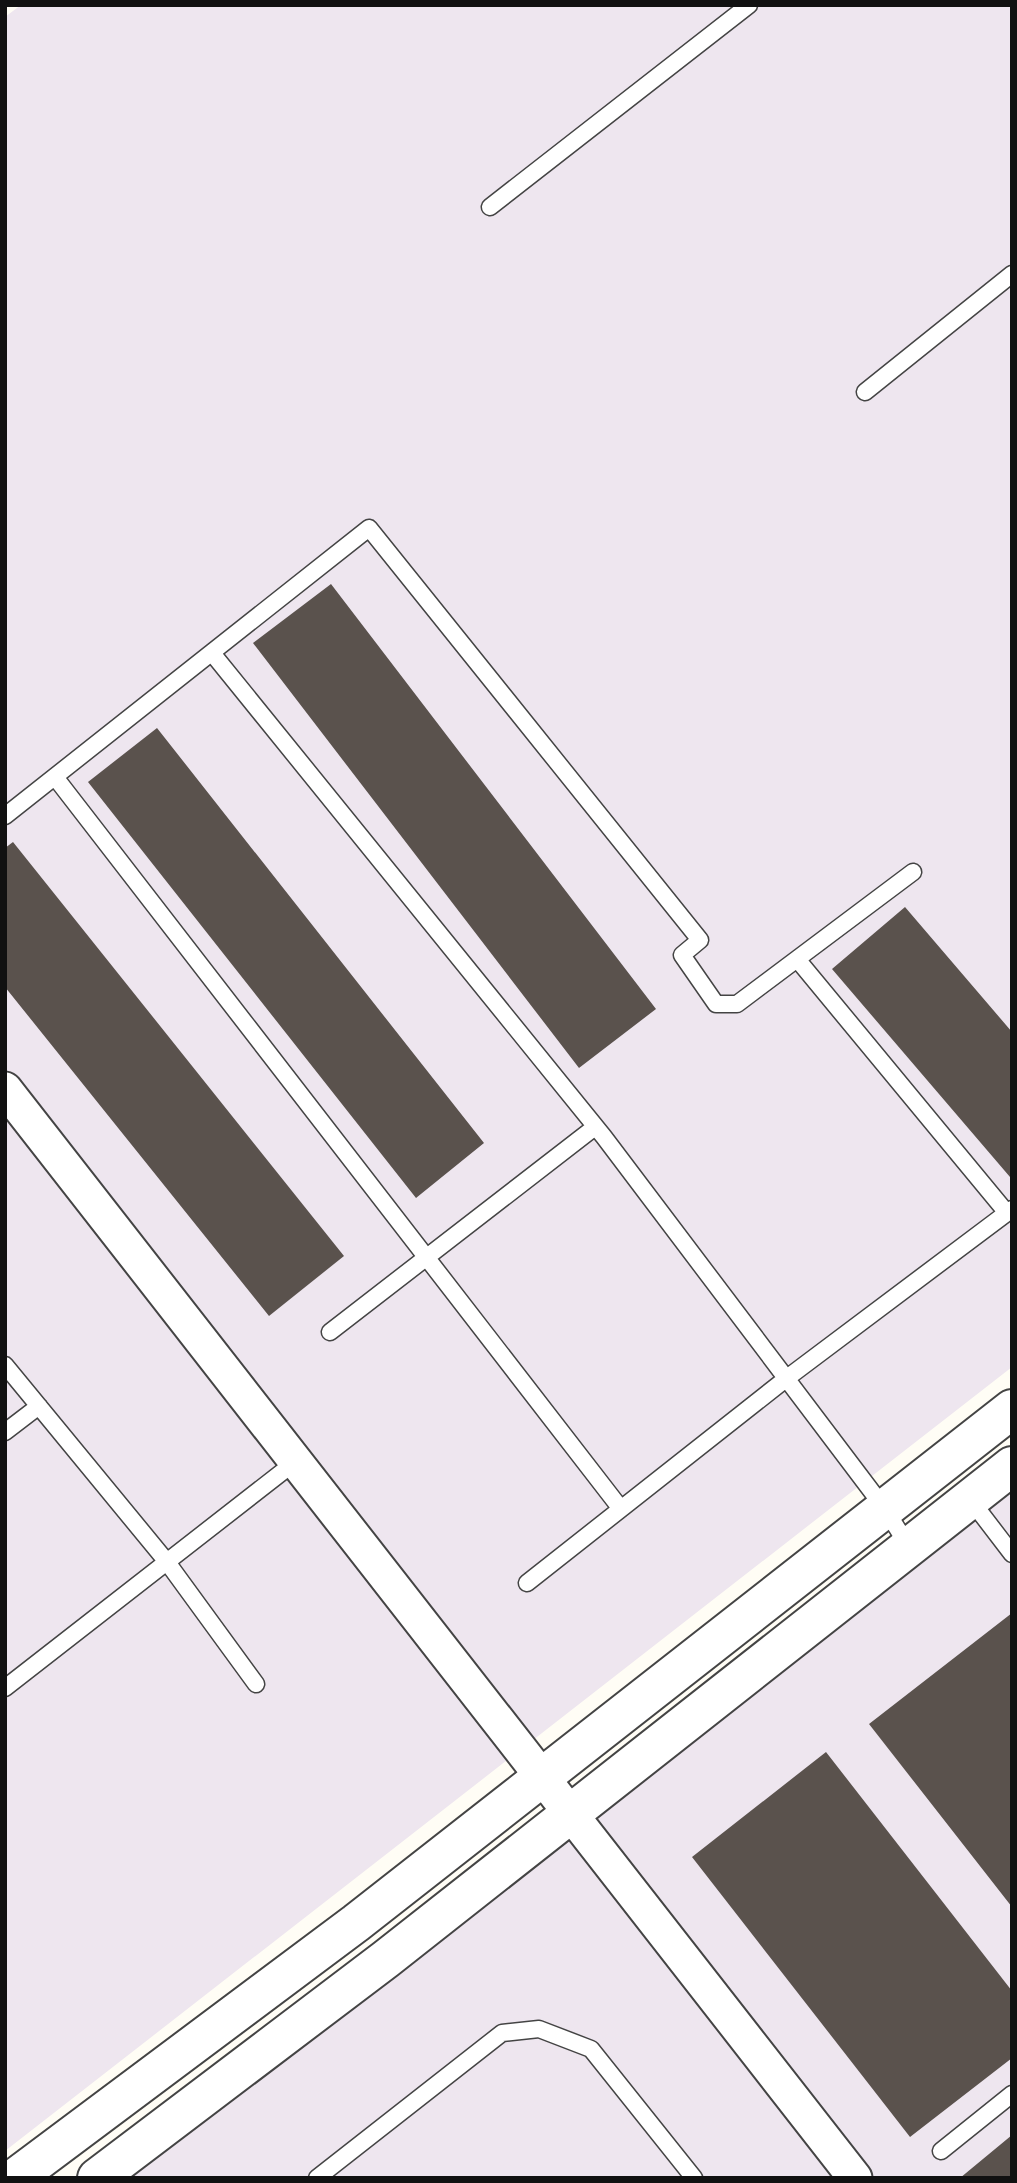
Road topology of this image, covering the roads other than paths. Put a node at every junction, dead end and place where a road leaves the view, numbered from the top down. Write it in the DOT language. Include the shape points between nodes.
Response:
graph roads {
  1 [pos="749,5"];
  2 [pos="490,207"];
  3 [pos="1012,274"];
  4 [pos="865,392"];
  5 [pos="212,653"];
  6 [pos="55,777"];
  7 [pos="5,816"];
  8 [pos="913,872"];
  9 [pos="797,959"];
  10 [pos="5,1089"];
  11 [pos="595,1127"];
  12 [pos="1009,1211"];
  13 [pos="426,1258"];
  14 [pos="330,1332"];
  15 [pos="5,1365"];
  16 [pos="787,1378"];
  17 [pos="38,1406"];
  18 [pos="1008,1418"];
  19 [pos="5,1432"];
  20 [pos="295,1462"];
  21 [pos="1012,1466"];
  22 [pos="970,1499"];
  23 [pos="885,1508"];
  24 [pos="621,1509"];
  25 [pos="909,1547"];
  26 [pos="1012,1554"];
  27 [pos="167,1562"];
  28 [pos="527,1583"];
  29 [pos="256,1684"];
  30 [pos="5,1688"];
  31 [pos="541,1779"];
  32 [pos="570,1815"];
  33 [pos="1012,2094"];
  34 [pos="941,2151"];
  35 [pos="15,2178"];
  36 [pos="97,2178"];
  37 [pos="317,2178"];
  38 [pos="694,2178"];
  39 [pos="855,2178"];
  1 -- 2 [label="lane"];
  3 -- 4 [label="lane"];
  5 -- 6 [label="lane"];
  5 -- 9 [label="lane" via="369,528 700,940 681,955 716,1004 737,1004"];
  5 -- 11 [label="lane"];
  6 -- 7 [label="lane"];
  6 -- 13 [label="lane"];
  8 -- 9 [label="lane"];
  9 -- 12 [label="lane"];
  10 -- 20 [label="street"];
  11 -- 13 [label="lane"];
  11 -- 16 [label="lane"];
  12 -- 16 [label="lane"];
  13 -- 14 [label="lane"];
  13 -- 24 [label="lane"];
  15 -- 17 [label="lane"];
  16 -- 23 [label="lane"];
  16 -- 24 [label="lane"];
  17 -- 19 [label="lane"];
  17 -- 27 [label="lane"];
  18 -- 23 [label="street"];
  20 -- 27 [label="lane"];
  20 -- 31 [label="street"];
  21 -- 22 [label="street"];
  22 -- 25 [label="street"];
  22 -- 26 [label="lane"];
  23 -- 25 [label="lane"];
  23 -- 31 [label="street"];
  24 -- 28 [label="lane"];
  25 -- 32 [label="street"];
  27 -- 29 [label="lane"];
  27 -- 30 [label="lane"];
  31 -- 32 [label="street"];
  31 -- 35 [label="street"];
  32 -- 36 [label="street"];
  32 -- 39 [label="street"];
  33 -- 34 [label="lane"];
  37 -- 38 [label="lane" via="502,2034 539,2029 591,2049"];
}
